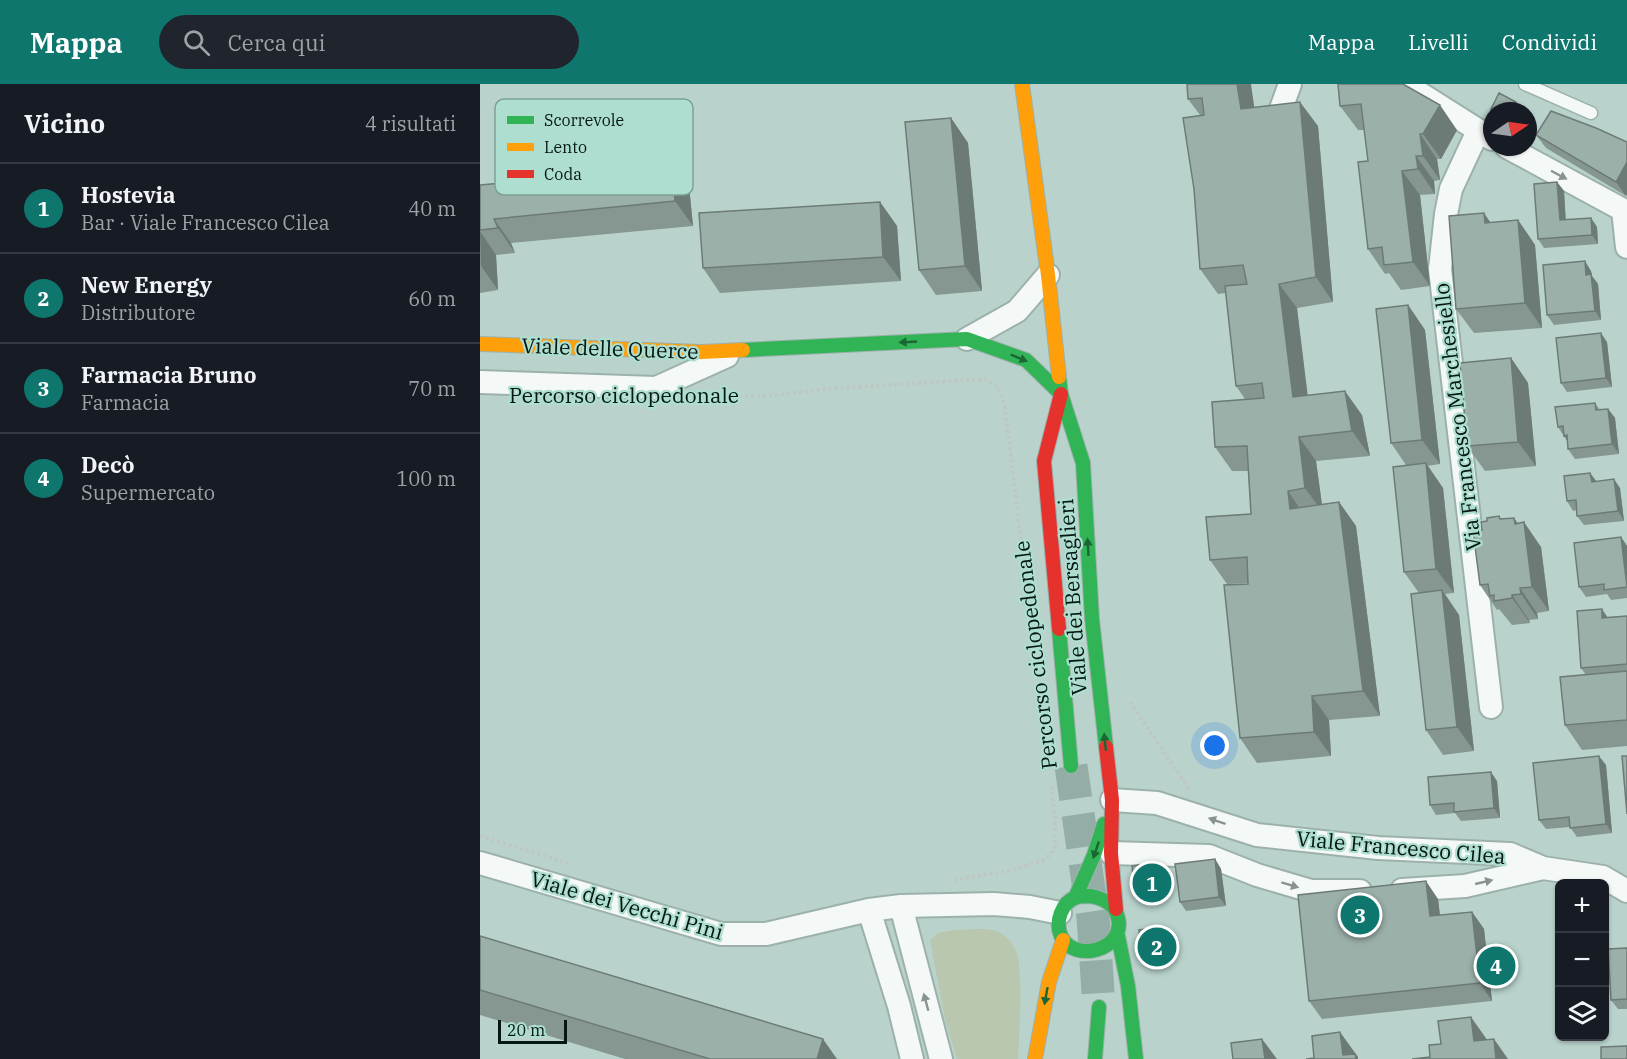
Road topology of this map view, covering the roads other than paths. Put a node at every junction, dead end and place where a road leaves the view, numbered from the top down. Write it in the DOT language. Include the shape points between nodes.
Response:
graph roads {
  1 [pos="1022,84"];
  2 [pos="1290,84"];
  3 [pos="1405,84"];
  4 [pos="1525,84"];
  5 [pos="1591,113"];
  6 [pos="1278,117"];
  7 [pos="1483,134"];
  8 [pos="1483,138"];
  9 [pos="1524,156"];
  10 [pos="1625,211"];
  11 [pos="1627,247"];
  12 [pos="1048,275"];
  13 [pos="966,339"];
  14 [pos="480,344"];
  15 [pos="740,350"];
  16 [pos="480,382"];
  17 [pos="1061,394"];
  18 [pos="1491,708"];
  19 [pos="1071,766"];
  20 [pos="1112,800"];
  21 [pos="1257,835"];
  22 [pos="1111,853"];
  23 [pos="480,863"];
  24 [pos="1543,868"];
  25 [pos="1257,875"];
  26 [pos="1627,891"];
  27 [pos="1067,905"];
  28 [pos="901,906"];
  29 [pos="1116,909"];
  30 [pos="869,910"];
  31 [pos="1118,936"];
  32 [pos="1063,940"];
  33 [pos="1099,1007"];
  34 [pos="912,1059"];
  35 [pos="941,1059"];
  36 [pos="1035,1059"];
  37 [pos="1095,1059"];
  38 [pos="1136,1059"];
  1 -- 12 [label="main road, Viale dei Bersaglieri"];
  2 -- 6 [label="street"];
  3 -- 7 [label="street, Via Francesco Marchesiello"];
  4 -- 5 [label="lane"];
  8 -- 18 [label="street, Via Francesco Marchesiello" via="1451,189 1440,269"];
  9 -- 10 [label="street, one-way"];
  10 -- 11 [label="street"];
  12 -- 13 [label="street, Viale delle Querce" via="1017,311"];
  12 -- 17 [label="main road, Viale dei Bersaglieri"];
  13 -- 15 [label="main road, Viale delle Querce, one-way"];
  13 -- 17 [label="main road, Viale delle Querce, one-way" via="1026,360"];
  14 -- 15 [label="main road, Viale delle Querce"];
  15 -- 16 [label="street, Viale delle Querce" via="656,387"];
  17 -- 19 [label="main road, Viale dei Bersaglieri" via="1044,461"];
  20 -- 17 [label="main road, Viale dei Bersaglieri, one-way" via="1092,618 1083,463"];
  21 -- 20 [label="street, Viale Francesco Cilea, one-way" via="1157,803"];
  20 -- 22 [label="main road, Viale dei Bersaglieri"];
  20 -- 27 [label="main road, one-way" via="1094,855"];
  21 -- 24 [label="street, Viale Francesco Cilea" via="1378,848 1510,854"];
  21 -- 25 [label="street"];
  22 -- 25 [label="street, Viale Francesco Cilea" via="1209,856"];
  22 -- 29 [label="main road, Viale dei Bersaglieri"];
  23 -- 30 [label="street, Viale dei Vecchi Pini" via="721,934 766,934"];
  25 -- 24 [label="street, Viale Francesco Cilea, one-way" via="1311,891 1385,891 1465,886"];
  24 -- 26 [label="street, Viale Francesco Cilea" via="1603,877"];
  27 -- 28 [label="street, Viale dei Vecchi Pini"];
  27 -- 29 [label="main road" via="1091,896"];
  27 -- 32 [label="main road" via="1058,927"];
  28 -- 30 [label="street, Viale dei Vecchi Pini"];
  35 -- 28 [label="street, one-way"];
  29 -- 31 [label="main road"];
  30 -- 34 [label="street"];
  31 -- 32 [label="main road" via="1111,945 1095,951 1075,950"];
  31 -- 38 [label="main road"];
  32 -- 36 [label="main road, one-way" via="1049,982"];
  33 -- 37 [label="main road"];
}
